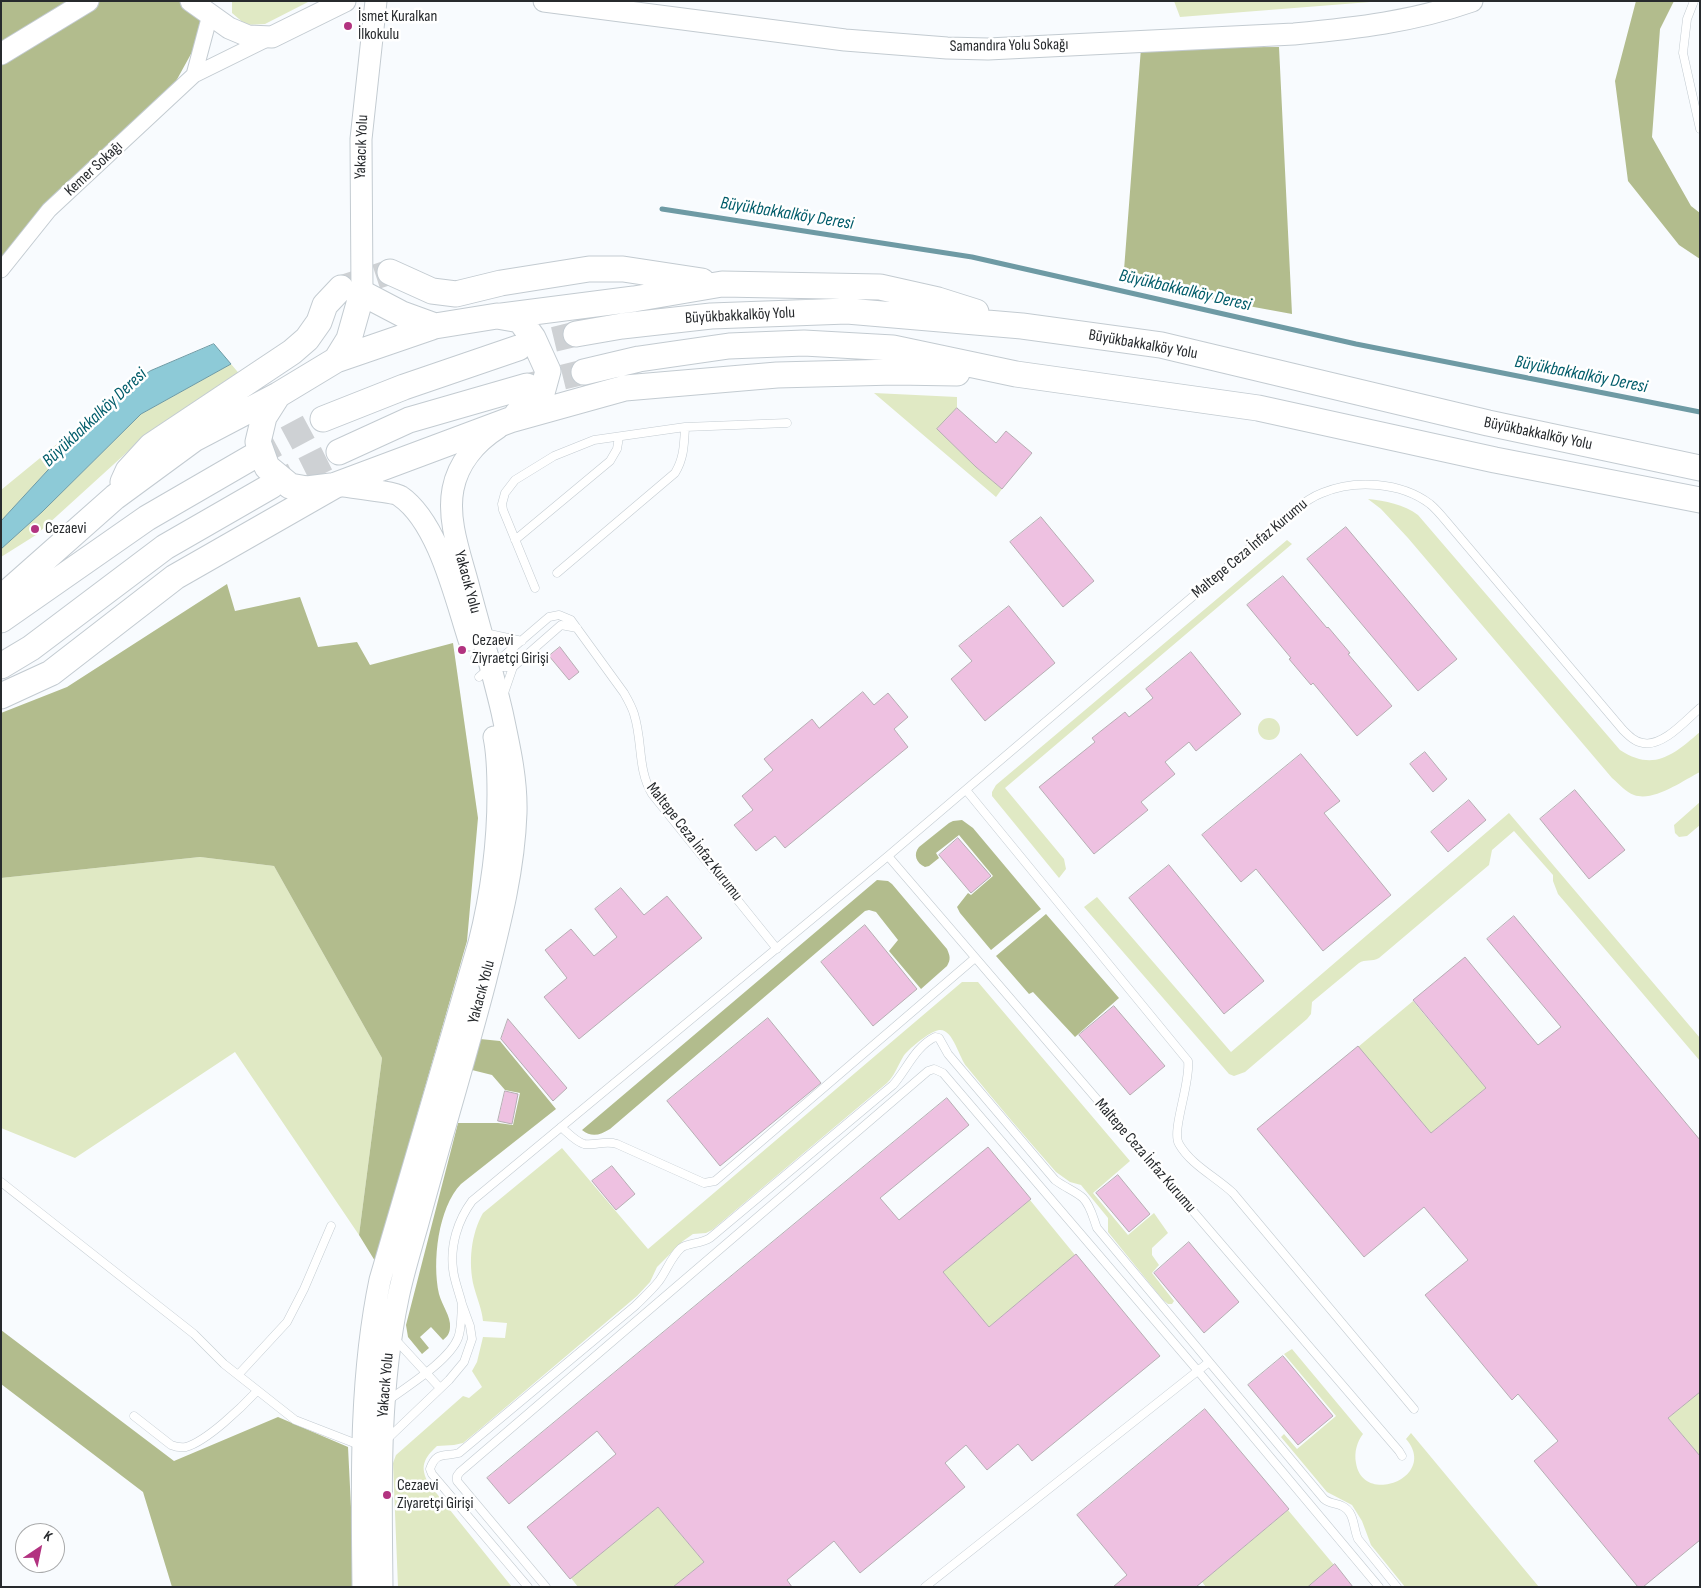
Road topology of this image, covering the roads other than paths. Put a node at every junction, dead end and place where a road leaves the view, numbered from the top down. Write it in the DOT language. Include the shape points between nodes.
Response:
graph roads {
  1 [pos="88,1"];
  2 [pos="191,1"];
  3 [pos="344,1"];
  4 [pos="376,1"];
  5 [pos="544,1"];
  6 [pos="1472,1"];
  7 [pos="1694,1"];
  8 [pos="211,8"];
  9 [pos="272,37"];
  10 [pos="1,54"];
  11 [pos="194,75"];
  12 [pos="1700,129"];
  13 [pos="1,270"];
  14 [pos="390,272"];
  15 [pos="722,284"];
  16 [pos="351,290"];
  17 [pos="497,316"];
  18 [pos="435,326"];
  19 [pos="1022,326"];
  20 [pos="576,334"];
  21 [pos="518,348"];
  22 [pos="336,360"];
  23 [pos="584,372"];
  24 [pos="1016,374"];
  25 [pos="527,386"];
  26 [pos="278,395"];
  27 [pos="323,420"];
  28 [pos="510,420"];
  29 [pos="788,424"];
  30 [pos="685,428"];
  31 [pos="619,437"];
  32 [pos="339,452"];
  33 [pos="254,456"];
  34 [pos="1700,468"];
  35 [pos="336,485"];
  36 [pos="271,486"];
  37 [pos="115,497"];
  38 [pos="1700,500"];
  39 [pos="515,540"];
  40 [pos="557,573"];
  41 [pos="535,588"];
  42 [pos="1,598"];
  43 [pos="1,620"];
  44 [pos="577,628"];
  45 [pos="481,633"];
  46 [pos="522,641"];
  47 [pos="1,666"];
  48 [pos="482,667"];
  49 [pos="513,667"];
  50 [pos="1,696"];
  51 [pos="500,705"];
  52 [pos="1700,708"];
  53 [pos="966,790"];
  54 [pos="888,856"];
  55 [pos="777,949"];
  56 [pos="975,958"];
  57 [pos="561,1127"];
  58 [pos="1,1182"];
  59 [pos="331,1226"];
  60 [pos="462,1304"];
  61 [pos="391,1334"];
  62 [pos="1209,1362"];
  63 [pos="1198,1371"];
  64 [pos="426,1372"];
  65 [pos="238,1375"];
  66 [pos="440,1388"];
  67 [pos="257,1391"];
  68 [pos="384,1404"];
  69 [pos="1414,1409"];
  70 [pos="134,1416"];
  71 [pos="364,1425"];
  72 [pos="373,1446"];
  73 [pos="1402,1456"];
  74 [pos="363,1587"];
  75 [pos="382,1587"];
  76 [pos="528,1587"];
  77 [pos="546,1587"];
  78 [pos="925,1587"];
  79 [pos="1379,1587"];
  80 [pos="1397,1587"];
  1 -- 10 [label="main road"];
  2 -- 8 [label="main road"];
  3 -- 9 [label="main road, Kemer Sokağı"];
  4 -- 16 [label="main road, Yakacık Yolu" via="360,139"];
  5 -- 6 [label="main road, Samandıra Yolu Sokağı" via="845,40 917,47 988,48 1324,32 1417,18"];
  7 -- 12 [label="lane" via="1687,19 1684,53"];
  8 -- 9 [label="main road" via="229,28 248,36"];
  8 -- 11 [label="street"];
  9 -- 11 [label="street, Kemer Sokağı"];
  11 -- 13 [label="street, Kemer Sokağı" via="50,210"];
  14 -- 15 [label="highway" via="432,290 456,294 589,269 623,268"];
  15 -- 17 [label="highway"];
  15 -- 19 [label="highway" via="880,287 938,300"];
  16 -- 18 [label="highway"];
  16 -- 22 [label="highway" via="349,339"];
  16 -- 37 [label="highway" via="325,305 319,322 292,352 151,446 128,471"];
  17 -- 18 [label="highway"];
  17 -- 28 [label="highway" via="520,320 534,338 548,371 542,392"];
  18 -- 22 [label="highway"];
  19 -- 20 [label="highway, Büyükbakkalköy Yolu" via="847,311 711,316"];
  19 -- 34 [label="highway, Büyükbakkalköy Yolu" via="1161,345 1488,423"];
  21 -- 27 [label="highway" via="404,387"];
  22 -- 26 [label="highway"];
  23 -- 24 [label="highway, Büyükbakkalköy Yolu" via="639,358 729,346 804,343 893,348"];
  24 -- 28 [label="highway" via="895,372 777,375 625,388"];
  24 -- 38 [label="highway, Büyükbakkalköy Yolu" via="1258,408"];
  25 -- 32 [label="highway" via="409,420"];
  26 -- 35 [label="highway" via="264,417 258,442 267,467 290,486 307,489"];
  26 -- 37 [label="highway" via="194,439"];
  28 -- 35 [label="highway"];
  28 -- 45 [label="main road, Yakacık Yolu" via="484,437 464,461 453,488 456,539"];
  29 -- 30 [label="lane"];
  30 -- 31 [label="lane"];
  30 -- 40 [label="lane" via="684,455 675,473"];
  31 -- 39 [label="lane" via="618,449 610,461"];
  31 -- 39 [label="lane" via="594,440 554,456 511,484 502,504"];
  33 -- 43 [label="highway" via="147,518"];
  35 -- 48 [label="main road, Yakacık Yolu" via="399,495 421,516 443,560"];
  35 -- 50 [label="highway" via="175,577 51,673"];
  36 -- 47 [label="highway" via="165,547 31,648"];
  37 -- 42 [label="highway"];
  39 -- 41 [label="lane"];
  44 -- 46 [label="lane, Maltepe Ceza İnfaz Kurumu" via="564,616 554,615"];
  44 -- 49 [label="lane" via="560,625"];
  44 -- 55 [label="lane, Maltepe Ceza İnfaz Kurumu" via="631,705 641,767 652,794"];
  45 -- 46 [label="lane"];
  45 -- 48 [label="main road, Yakacık Yolu"];
  46 -- 48 [label="lane, Maltepe Ceza İnfaz Kurumu"];
  48 -- 49 [label="lane"];
  48 -- 51 [label="main road, Yakacık Yolu"];
  48 -- 71 [label="main road, Yakacık Yolu" via="498,754 498,812 487,909 380,1280 367,1363"];
  49 -- 51 [label="lane"];
  51 -- 61 [label="main road, Yakacık Yolu" via="513,762 516,810 509,886"];
  52 -- 53 [label="lane, Maltepe Ceza İnfaz Kurumu" via="1664,740 1643,744 1632,738 1430,504 1398,489 1361,484 1323,492 1292,511"];
  53 -- 54 [label="lane, Maltepe Ceza İnfaz Kurumu"];
  53 -- 69 [label="lane" via="1188,1061 1178,1143 1233,1194"];
  54 -- 55 [label="lane, Maltepe Ceza İnfaz Kurumu"];
  54 -- 56 [label="lane, Maltepe Ceza İnfaz Kurumu"];
  55 -- 57 [label="lane, Maltepe Ceza İnfaz Kurumu"];
  56 -- 57 [label="lane" via="715,1181 704,1183 617,1144 584,1144"];
  56 -- 73 [label="lane, Maltepe Ceza İnfaz Kurumu"];
  57 -- 60 [label="lane, Maltepe Ceza İnfaz Kurumu" via="472,1201 464,1212 453,1253 453,1269"];
  58 -- 65 [label="lane" via="194,1334"];
  59 -- 65 [label="lane" via="287,1322"];
  60 -- 64 [label="lane, Maltepe Ceza İnfaz Kurumu" via="455,1344"];
  60 -- 66 [label="lane, Maltepe Ceza İnfaz Kurumu" via="472,1339 469,1352"];
  61 -- 64 [label="lane"];
  61 -- 68 [label="main road, Yakacık Yolu"];
  62 -- 63 [label="lane"];
  62 -- 76 [label="lane" via="1097,1228 1082,1196 1055,1180 935,1037 919,1050 893,1085 710,1238 682,1247 650,1292 627,1312 459,1453 436,1458 430,1469 432,1474"];
  62 -- 80 [label="lane" via="1324,1499 1347,1510 1358,1538"];
  63 -- 77 [label="lane" via="943,1073 934,1069 457,1476 457,1481"];
  63 -- 78 [label="lane"];
  63 -- 79 [label="lane"];
  64 -- 66 [label="lane"];
  64 -- 68 [label="lane, Maltepe Ceza İnfaz Kurumu"];
  65 -- 67 [label="lane"];
  66 -- 72 [label="lane, Maltepe Ceza İnfaz Kurumu"];
  67 -- 70 [label="lane" via="225,1422 188,1446 170,1445"];
  67 -- 72 [label="lane" via="295,1420"];
  68 -- 71 [label="lane, Maltepe Ceza İnfaz Kurumu"];
  68 -- 72 [label="main road, Yakacık Yolu"];
  71 -- 72 [label="main road, Yakacık Yolu"];
  72 -- 74 [label="main road, Yakacık Yolu" via="362,1478"];
  72 -- 75 [label="main road, Yakacık Yolu"];
}
